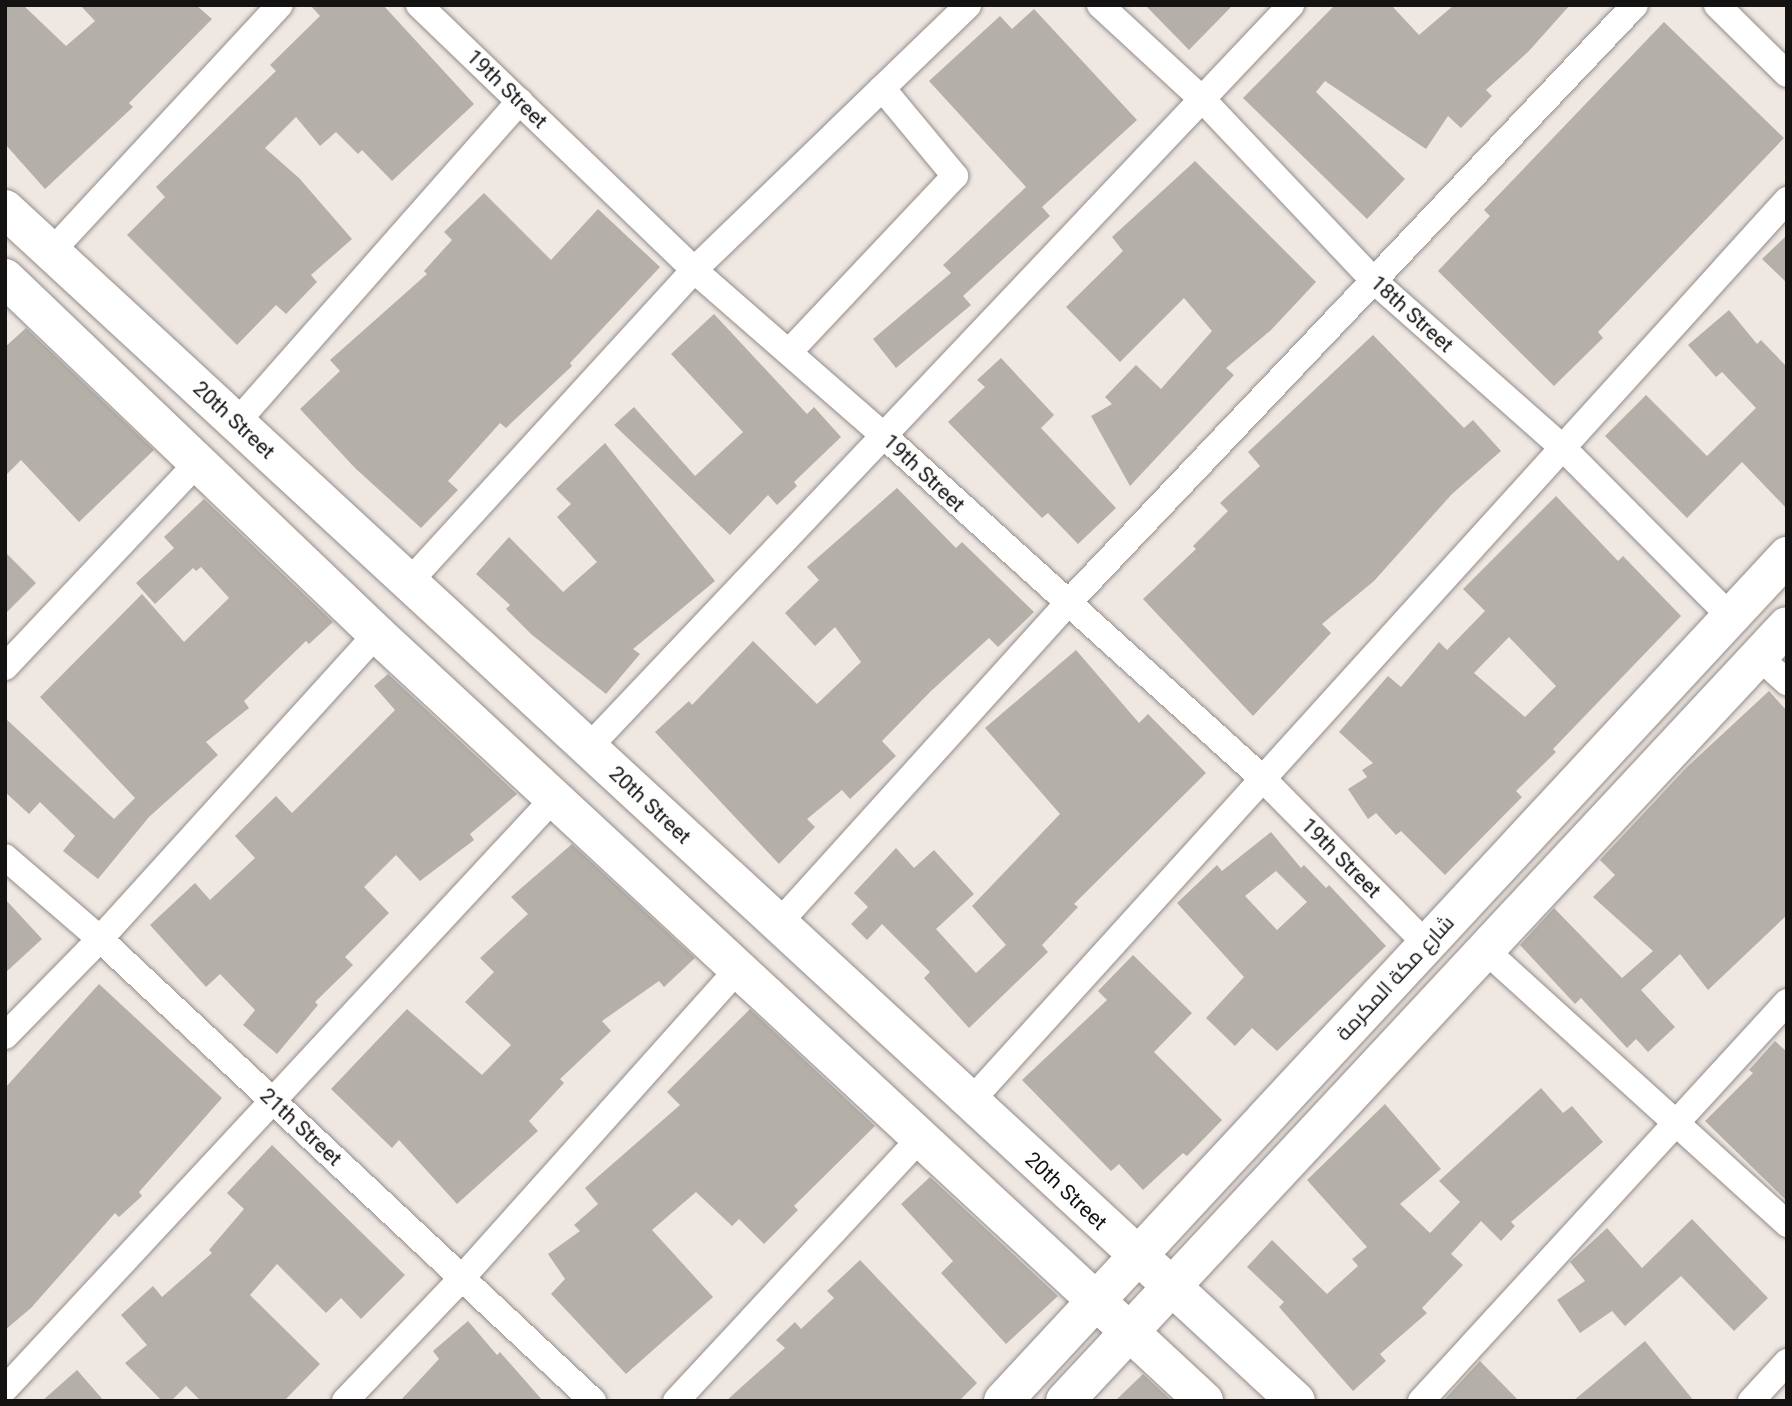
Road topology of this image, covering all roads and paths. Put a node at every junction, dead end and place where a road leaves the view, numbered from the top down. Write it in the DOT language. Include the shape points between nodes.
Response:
graph roads {
  1 [pos="279,5"];
  2 [pos="419,5"];
  3 [pos="968,5"];
  4 [pos="1100,5"];
  5 [pos="1291,5"];
  6 [pos="1635,5"];
  7 [pos="1717,5"];
  8 [pos="1787,74"];
  9 [pos="882,89"];
  10 [pos="1202,99"];
  11 [pos="520,101"];
  12 [pos="1787,200"];
  13 [pos="5,209"];
  14 [pos="52,251"];
  15 [pos="694,270"];
  16 [pos="1373,279"];
  17 [pos="10,293"];
  18 [pos="789,352"];
  19 [pos="236,422"];
  20 [pos="882,434"];
  21 [pos="1562,447"];
  22 [pos="198,462"];
  23 [pos="1787,556"];
  24 [pos="411,580"];
  25 [pos="1067,604"];
  26 [pos="1731,617"];
  27 [pos="1787,626"];
  28 [pos="377,634"];
  29 [pos="1759,657"];
  30 [pos="5,667"];
  31 [pos="1787,682"];
  32 [pos="588,748"];
  33 [pos="1262,778"];
  34 [pos="554,798"];
  35 [pos="5,857"];
  36 [pos="778,923"];
  37 [pos="100,939"];
  38 [pos="1426,944"];
  39 [pos="1483,948"];
  40 [pos="738,969"];
  41 [pos="1787,1002"];
  42 [pos="5,1035"];
  43 [pos="273,1101"];
  44 [pos="970,1102"];
  45 [pos="1679,1122"];
  46 [pos="920,1138"];
  47 [pos="1787,1224"];
  48 [pos="1138,1258"];
  49 [pos="461,1279"];
  50 [pos="1169,1288"];
  51 [pos="1096,1303"];
  52 [pos="1128,1332"];
  53 [pos="1787,1362"];
  54 [pos="5,1389"];
  55 [pos="345,1401"];
  56 [pos="593,1401"];
  57 [pos="676,1401"];
  58 [pos="1003,1401"];
  59 [pos="1065,1401"];
  60 [pos="1204,1401"];
  61 [pos="1296,1401"];
  62 [pos="1421,1401"];
  63 [pos="1751,1401"];
  1 -- 14 [label="street"];
  2 -- 11 [label="street, 19th Street"];
  3 -- 9 [label="street"];
  4 -- 10 [label="street, 18th Street"];
  5 -- 10 [label="street"];
  6 -- 16 [label="street"];
  7 -- 8 [label="street"];
  9 -- 15 [label="street"];
  9 -- 18 [label="street" via="955,176"];
  10 -- 16 [label="street, 18th Street"];
  10 -- 20 [label="street"];
  11 -- 15 [label="street, 19th Street"];
  11 -- 19 [label="street"];
  12 -- 21 [label="street"];
  13 -- 14 [label="street, 20th Street"];
  14 -- 19 [label="street, 20th Street"];
  15 -- 18 [label="street, 19th Street"];
  15 -- 24 [label="street"];
  16 -- 21 [label="street, 18th Street"];
  16 -- 25 [label="street"];
  17 -- 22 [label="street"];
  18 -- 20 [label="street, 19th Street"];
  19 -- 24 [label="street, 20th Street"];
  20 -- 25 [label="street, 19th Street"];
  20 -- 32 [label="street"];
  21 -- 26 [label="street, 18th Street"];
  21 -- 33 [label="street"];
  22 -- 28 [label="street"];
  22 -- 30 [label="street"];
  23 -- 26 [label="street, شارع مكة المكرمة"];
  24 -- 32 [label="street, 20th Street"];
  25 -- 33 [label="street, 19th Street"];
  25 -- 36 [label="street"];
  26 -- 38 [label="street, شارع مكة المكرمة"];
  27 -- 29 [label="street, شارع مكة المكرمة"];
  28 -- 34 [label="street"];
  28 -- 37 [label="street"];
  29 -- 31 [label="street"];
  29 -- 39 [label="street, شارع مكة المكرمة"];
  32 -- 36 [label="street, 20th Street"];
  33 -- 38 [label="street, 19th Street"];
  33 -- 44 [label="street"];
  34 -- 40 [label="street"];
  34 -- 43 [label="street"];
  35 -- 37 [label="street, 21th Street"];
  36 -- 44 [label="street, 20th Street"];
  37 -- 42 [label="street"];
  37 -- 43 [label="street, 21th Street"];
  38 -- 48 [label="street, شارع مكة المكرمة"];
  39 -- 45 [label="street"];
  39 -- 50 [label="street, شارع مكة المكرمة"];
  40 -- 46 [label="street"];
  40 -- 49 [label="street"];
  41 -- 45 [label="street"];
  43 -- 49 [label="street, 21th Street"];
  43 -- 54 [label="street"];
  44 -- 48 [label="street, 20th Street"];
  45 -- 47 [label="street"];
  45 -- 62 [label="street"];
  46 -- 51 [label="street"];
  46 -- 57 [label="street"];
  48 -- 50 [label="street, 20th Street"];
  48 -- 51 [label="street, شارع مكة المكرمة"];
  49 -- 55 [label="street"];
  49 -- 56 [label="street, 21th Street"];
  50 -- 52 [label="street, شارع مكة المكرمة"];
  50 -- 61 [label="street, 20th Street"];
  51 -- 52 [label="street"];
  51 -- 58 [label="street, شارع مكة المكرمة"];
  52 -- 59 [label="street, شارع مكة المكرمة"];
  52 -- 60 [label="street"];
  53 -- 63 [label="street"];
}
